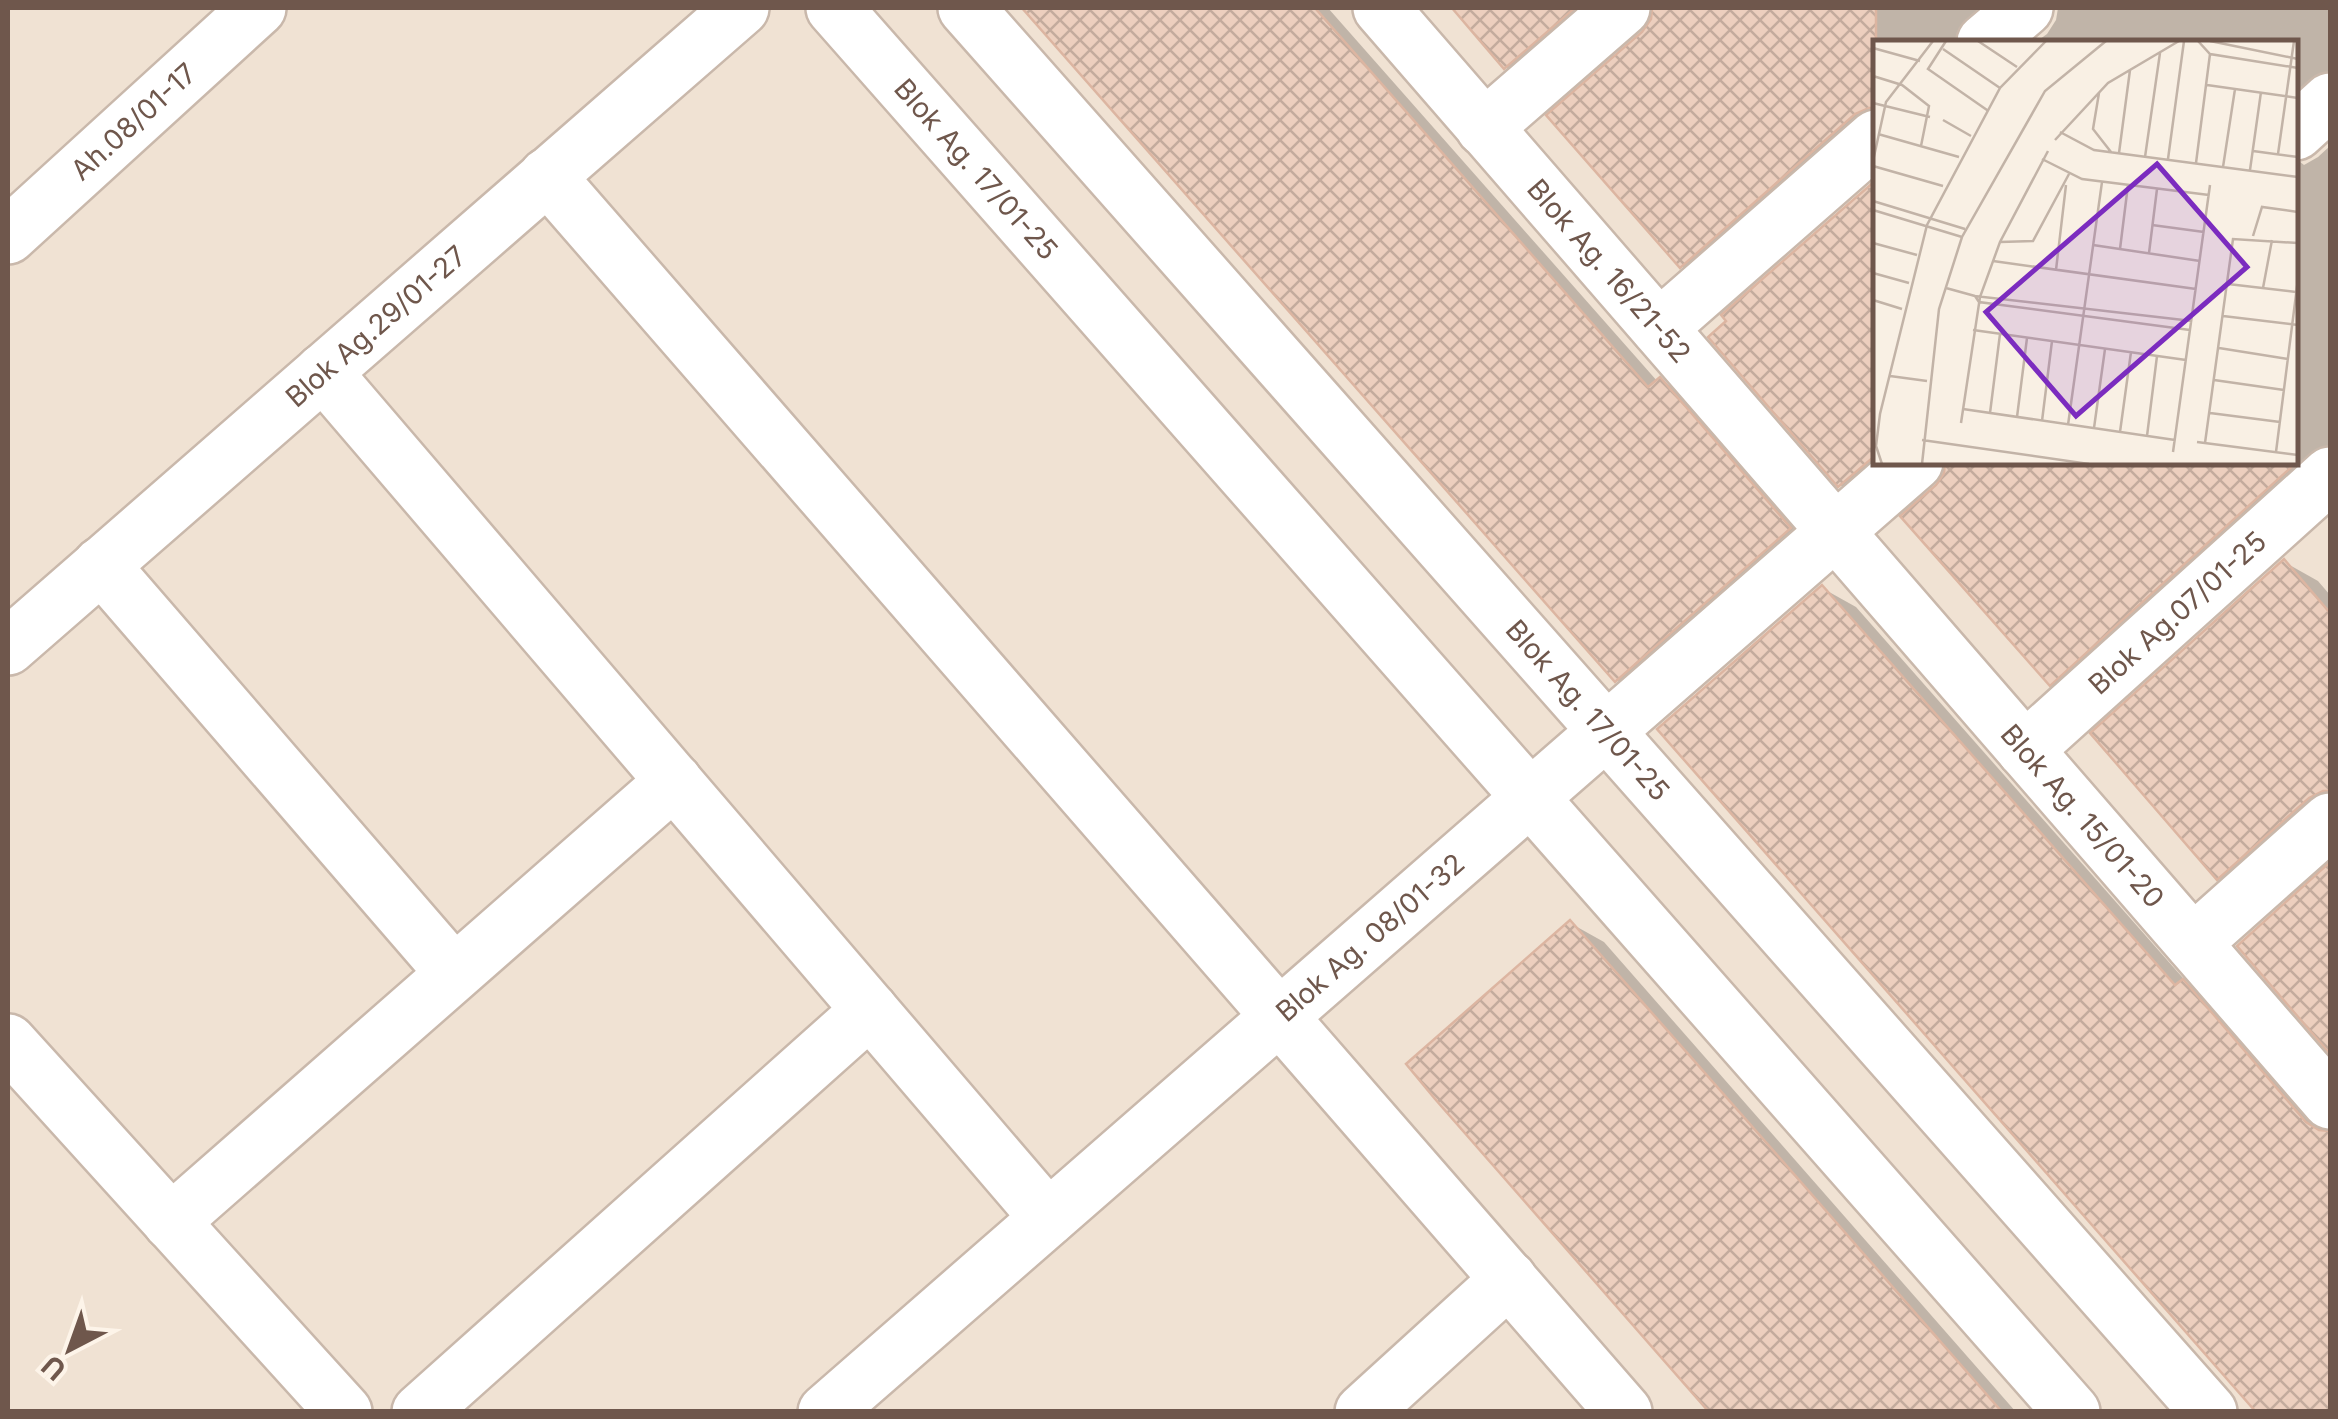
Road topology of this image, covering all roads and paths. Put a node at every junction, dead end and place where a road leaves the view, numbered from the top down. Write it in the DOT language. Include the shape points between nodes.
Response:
graph roads {
  1 [pos="258,8"];
  2 [pos="741,8"];
  3 [pos="834,8"];
  4 [pos="966,8"];
  5 [pos="1381,8"];
  6 [pos="1622,8"];
  7 [pos="2025,8"];
  8 [pos="1987,40"];
  9 [pos="2330,101"];
  10 [pos="1484,128"];
  11 [pos="2298,130"];
  12 [pos="1873,141"];
  13 [pos="547,176"];
  14 [pos="8,236"];
  15 [pos="1659,328"];
  16 [pos="323,372"];
  17 [pos="1912,465"];
  18 [pos="2330,475"];
  19 [pos="1835,532"];
  20 [pos="101,565"];
  21 [pos="8,647"];
  22 [pos="1606,731"];
  23 [pos="2025,750"];
  24 [pos="674,780"];
  25 [pos="1530,798"];
  26 [pos="2330,821"];
  27 [pos="2193,943"];
  28 [pos="454,973"];
  29 [pos="870,1010"];
  30 [pos="1279,1016"];
  31 [pos="8,1042"];
  32 [pos="2330,1101"];
  33 [pos="1048,1218"];
  34 [pos="171,1222"];
  35 [pos="1508,1279"];
  36 [pos="344,1412"];
  37 [pos="420,1412"];
  38 [pos="826,1412"];
  39 [pos="1363,1412"];
  40 [pos="1624,1412"];
  41 [pos="2072,1412"];
  42 [pos="2209,1412"];
  1 -- 14 [label="street, Ah.08/01-17"];
  2 -- 13 [label="street, Blok Ag.29/01-27"];
  3 -- 25 [label="street, Blok Ag. 17/01-25"];
  4 -- 22 [label="street, Blok Ag. 17/01-25"];
  5 -- 10 [label="street, Blok Ag. 16/21-52"];
  6 -- 10 [label="street"];
  7 -- 8 [label="street"];
  9 -- 11 [label="street"];
  10 -- 15 [label="street, Blok Ag. 16/21-52"];
  12 -- 15 [label="street"];
  13 -- 16 [label="street, Blok Ag.29/01-27"];
  13 -- 30 [label="street"];
  15 -- 19 [label="street, Blok Ag. 16/21-52"];
  16 -- 20 [label="street, Blok Ag.29/01-27"];
  16 -- 24 [label="street"];
  17 -- 19 [label="street, Blok Ag. 08/01-32"];
  18 -- 23 [label="street, Blok Ag.07/01-25"];
  19 -- 22 [label="street, Blok Ag. 08/01-32"];
  19 -- 23 [label="street, Blok Ag. 15/01-20"];
  20 -- 21 [label="street, Blok Ag.29/01-27"];
  20 -- 28 [label="street"];
  22 -- 25 [label="street, Blok Ag. 08/01-32"];
  22 -- 42 [label="street, Blok Ag. 17/01-25"];
  23 -- 27 [label="street, Blok Ag. 15/01-20"];
  24 -- 28 [label="street"];
  24 -- 29 [label="street"];
  25 -- 30 [label="street, Blok Ag. 08/01-32"];
  25 -- 41 [label="street, Blok Ag. 17/01-25"];
  26 -- 27 [label="street"];
  27 -- 32 [label="street, Blok Ag. 15/01-20"];
  28 -- 34 [label="street"];
  29 -- 33 [label="street"];
  29 -- 37 [label="street"];
  30 -- 33 [label="street, Blok Ag. 08/01-32"];
  30 -- 35 [label="street"];
  31 -- 34 [label="street"];
  33 -- 38 [label="street, Blok Ag. 08/01-32"];
  34 -- 36 [label="street"];
  35 -- 39 [label="street"];
  35 -- 40 [label="street"];
}
